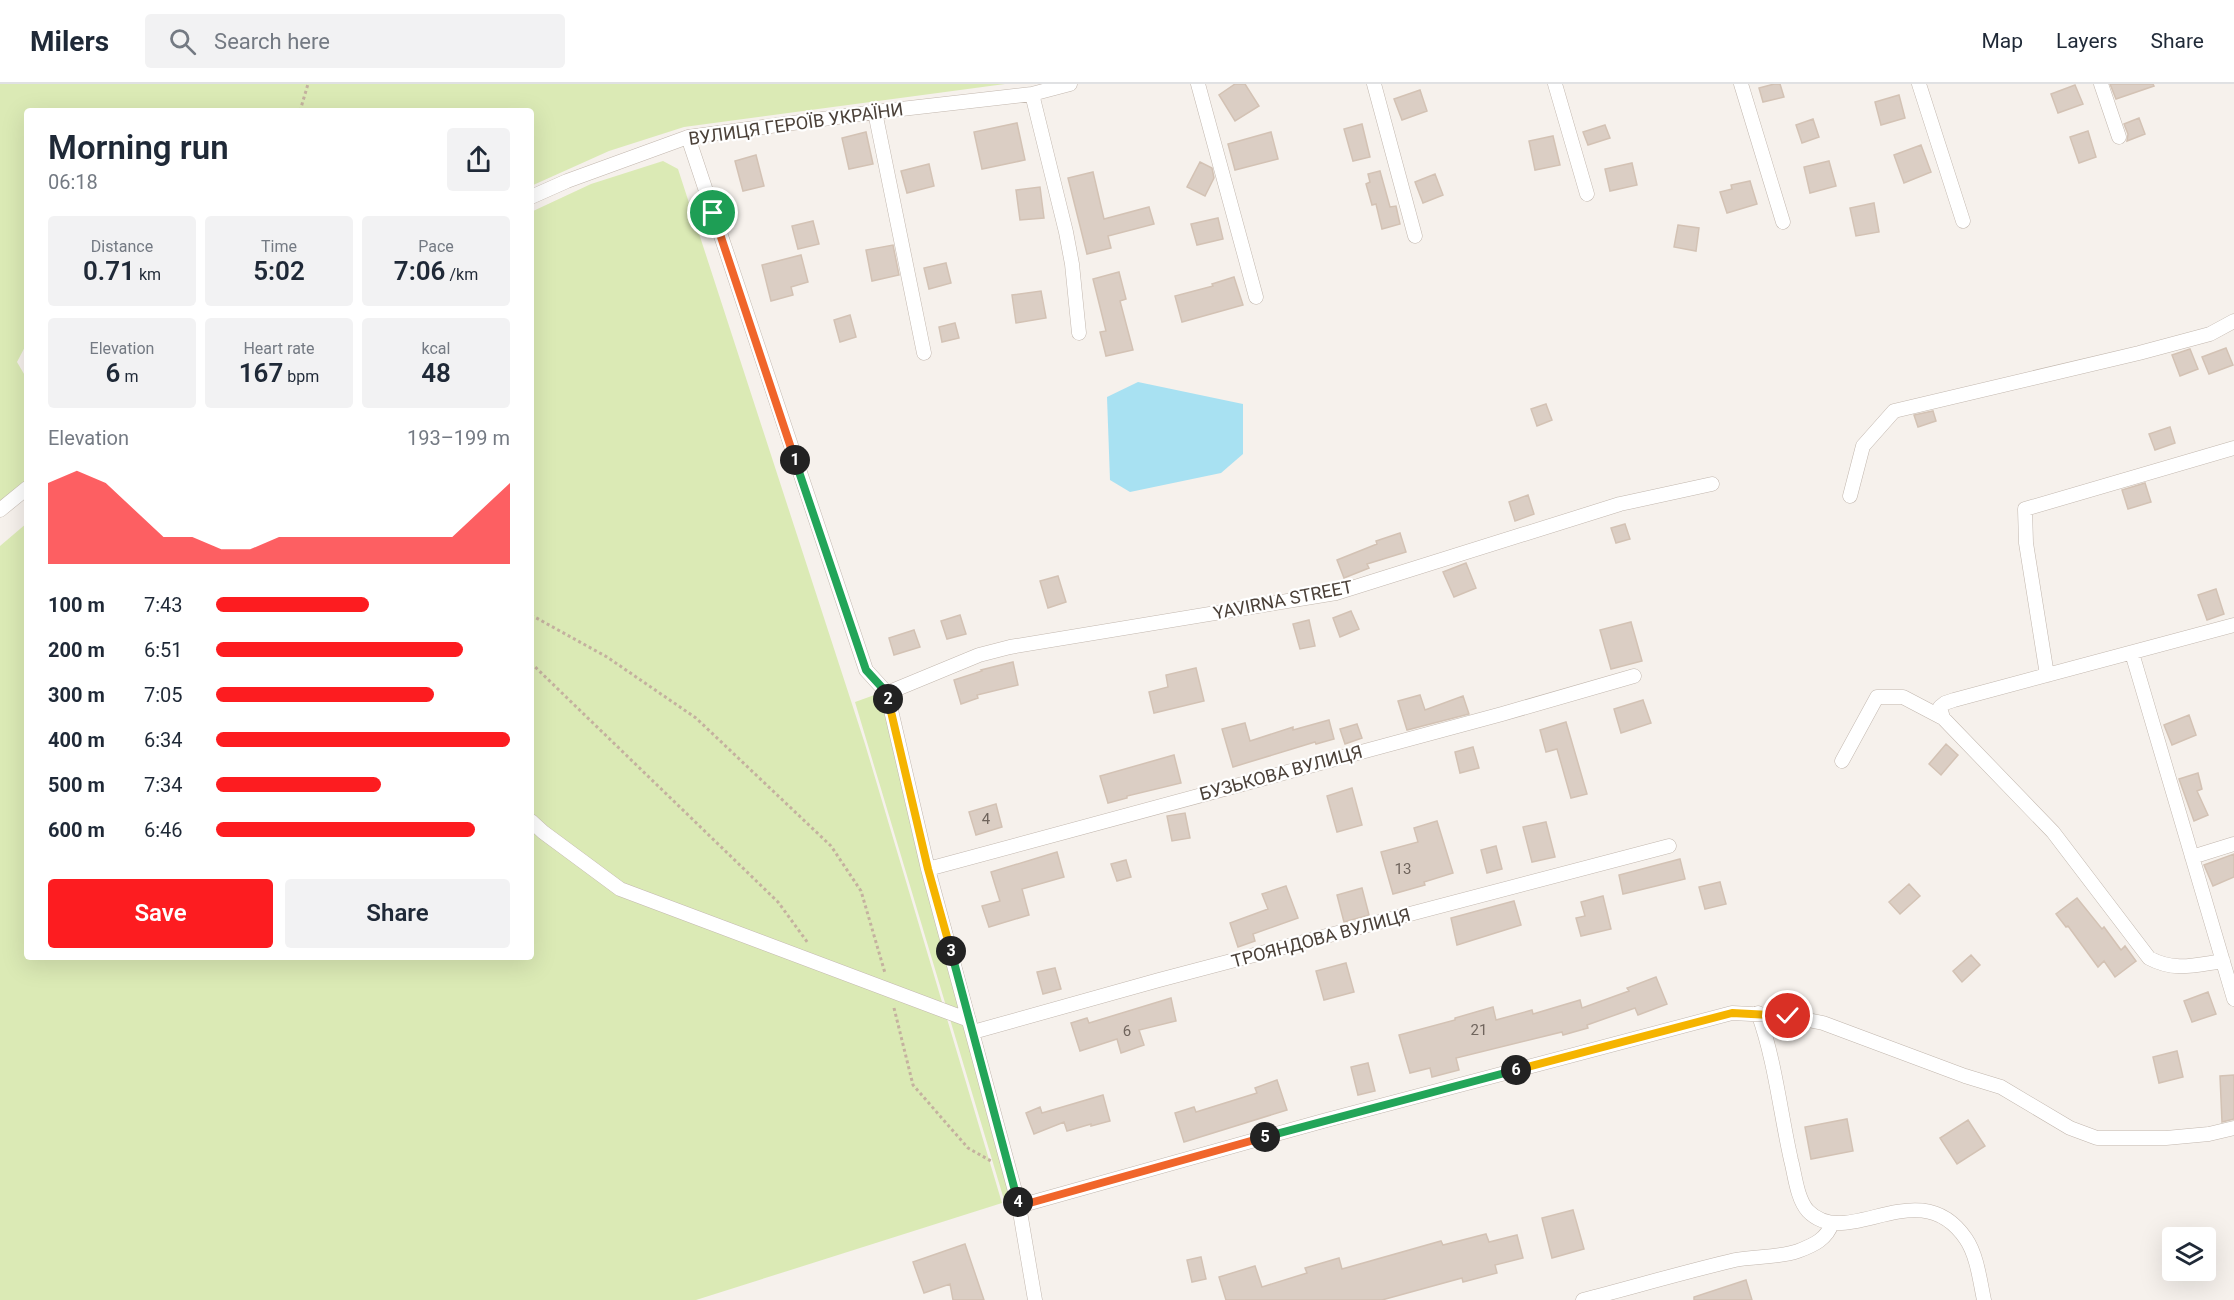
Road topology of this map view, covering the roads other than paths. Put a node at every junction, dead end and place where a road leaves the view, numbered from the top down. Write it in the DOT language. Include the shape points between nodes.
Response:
graph roads {
  1 [pos="1070,84"];
  2 [pos="1198,84"];
  3 [pos="1374,84"];
  4 [pos="1555,84"];
  5 [pos="1741,84"];
  6 [pos="1919,84"];
  7 [pos="2101,84"];
  8 [pos="1032,94"];
  9 [pos="874,112"];
  10 [pos="688,137"];
  11 [pos="2119,137"];
  12 [pos="1587,194"];
  13 [pos="534,196"];
  14 [pos="1963,221"];
  15 [pos="1783,222"];
  16 [pos="1415,236"];
  17 [pos="1256,297"];
  18 [pos="2234,321"];
  19 [pos="1078,333"];
  20 [pos="924,353"];
  21 [pos="2234,448"];
  22 [pos="1712,484"];
  23 [pos="24,490"];
  24 [pos="1850,496"];
  25 [pos="0,510"];
  26 [pos="2234,625"];
  27 [pos="2132,653"];
  28 [pos="2047,675"];
  29 [pos="1634,676"];
  30 [pos="887,693"];
  31 [pos="1943,718"];
  32 [pos="1842,761"];
  33 [pos="534,824"];
  34 [pos="2234,844"];
  35 [pos="1669,846"];
  36 [pos="2192,857"];
  37 [pos="928,869"];
  38 [pos="2223,961"];
  39 [pos="2234,999"];
  40 [pos="1758,1013"];
  41 [pos="971,1026"];
  42 [pos="2234,1128"];
  43 [pos="1019,1206"];
  44 [pos="1832,1223"];
  45 [pos="1035,1300"];
  46 [pos="1583,1300"];
  47 [pos="1984,1300"];
  1 -- 8 [label="street, ВУЛИЦЯ ГЕРОЇВ УКРАЇНИ"];
  2 -- 17 [label="street"];
  3 -- 16 [label="street"];
  4 -- 12 [label="street"];
  5 -- 15 [label="street"];
  6 -- 14 [label="street"];
  7 -- 11 [label="street"];
  8 -- 9 [label="street, ВУЛИЦЯ ГЕРОЇВ УКРАЇНИ"];
  8 -- 19 [label="street" via="1066,232"];
  9 -- 10 [label="street, ВУЛИЦЯ ГЕРОЇВ УКРАЇНИ"];
  9 -- 20 [label="street"];
  10 -- 13 [label="street, ВУЛИЦЯ ГЕРОЇВ УКРАЇНИ"];
  10 -- 30 [label="street" via="866,670"];
  18 -- 24 [label="street" via="2210,334 2139,353 1894,411 1863,446"];
  21 -- 28 [label="street" via="2025,509 2026,543"];
  22 -- 30 [label="street, YAVIRNA STREET" via="1620,504 1336,593 1010,647 979,655"];
  23 -- 25 [label="street"];
  26 -- 27 [label="street"];
  27 -- 28 [label="street"];
  27 -- 36 [label="street"];
  28 -- 31 [label="street" via="1945,703 1940,708"];
  29 -- 37 [label="street, БУЗЬКОВА ВУЛИЦЯ"];
  30 -- 37 [label="street"];
  31 -- 32 [label="street" via="1903,697 1877,697"];
  31 -- 38 [label="street" via="2053,832 2149,958 2176,968"];
  33 -- 41 [label="street" via="620,889 889,990"];
  34 -- 36 [label="street"];
  35 -- 41 [label="street, ТРОЯНДОВА ВУЛИЦЯ"];
  36 -- 38 [label="street"];
  37 -- 41 [label="street"];
  38 -- 39 [label="street"];
  40 -- 42 [label="street" via="1823,1023 2001,1087 2070,1128 2097,1138 2166,1138"];
  40 -- 43 [label="street" via="1732,1013"];
  40 -- 44 [label="street" via="1767,1038 1798,1189 1806,1209 1817,1220"];
  41 -- 43 [label="street"];
  43 -- 45 [label="street"];
  44 -- 46 [label="street" via="1822,1240 1797,1251 1732,1261"];
  44 -- 47 [label="street" via="1910,1210 1928,1210 1945,1217 1966,1239 1974,1256"];
}
